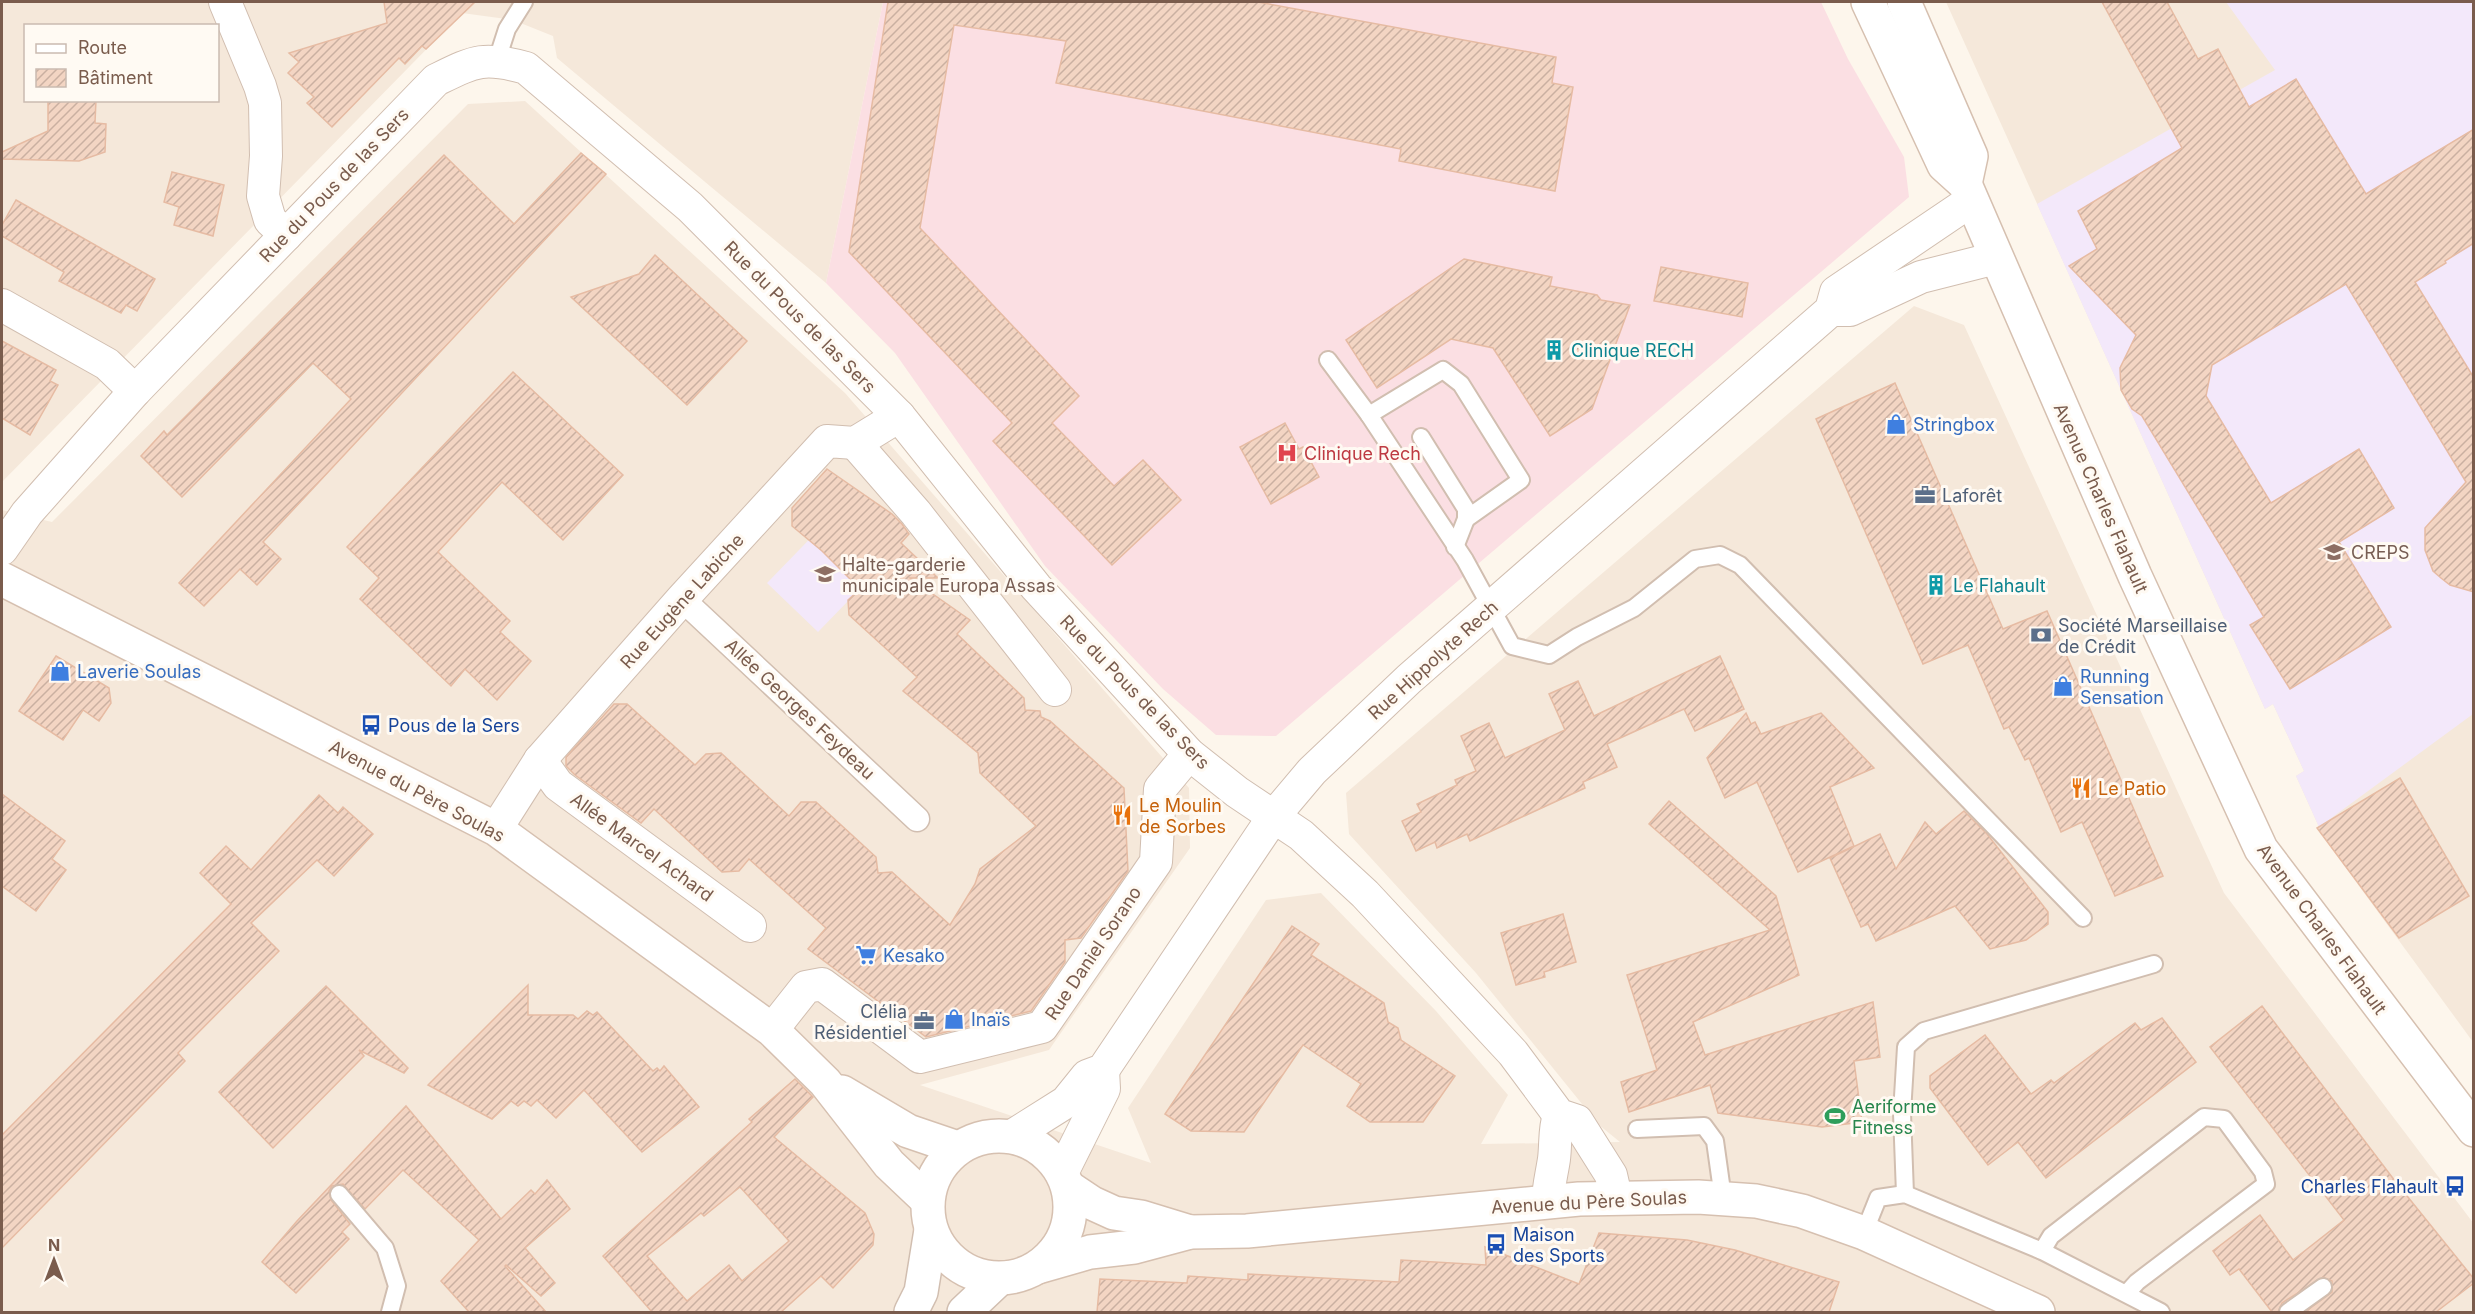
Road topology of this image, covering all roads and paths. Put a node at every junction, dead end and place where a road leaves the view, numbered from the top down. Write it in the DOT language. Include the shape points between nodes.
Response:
graph roads {
  1 [pos="225,2"];
  2 [pos="524,2"];
  3 [pos="1868,2"];
  4 [pos="1904,2"];
  5 [pos="497,60"];
  6 [pos="1969,192"];
  7 [pos="286,235"];
  8 [pos="1996,258"];
  9 [pos="2,305"];
  10 [pos="1831,310"];
  11 [pos="1328,360"];
  12 [pos="135,391"];
  13 [pos="1369,415"];
  14 [pos="899,416"];
  15 [pos="1420,437"];
  16 [pos="855,443"];
  17 [pos="1466,519"];
  18 [pos="1455,547"];
  19 [pos="2,549"];
  20 [pos="2,579"];
  21 [pos="682,599"];
  22 [pos="1490,608"];
  23 [pos="1055,690"];
  24 [pos="1190,754"];
  25 [pos="540,760"];
  26 [pos="1274,816"];
  27 [pos="917,819"];
  28 [pos="496,829"];
  29 [pos="2083,918"];
  30 [pos="750,926"];
  31 [pos="2154,964"];
  32 [pos="772,1030"];
  33 [pos="1104,1070"];
  34 [pos="825,1082"];
  35 [pos="1559,1115"];
  36 [pos="1637,1129"];
  37 [pos="2474,1130"];
  38 [pos="1011,1136"];
  39 [pos="958,1148"];
  40 [pos="1065,1180"];
  41 [pos="339,1194"];
  42 [pos="1905,1194"];
  43 [pos="1616,1197"];
  44 [pos="1723,1198"];
  45 [pos="1548,1202"];
  46 [pos="929,1215"];
  47 [pos="1190,1232"];
  48 [pos="1864,1233"];
  49 [pos="2042,1251"];
  50 [pos="1038,1267"];
  51 [pos="999,1279"];
  52 [pos="2323,1287"];
  53 [pos="2127,1293"];
  54 [pos="390,1312"];
  55 [pos="911,1312"];
  56 [pos="964,1312"];
  57 [pos="2038,1312"];
  58 [pos="2161,1312"];
  59 [pos="2288,1312"];
  1 -- 7 [label="street" via="265,102 263,196 270,220"];
  2 -- 5 [label="lane" via="507,29"];
  3 -- 6 [label="main road, Avenue Charles Flahault" via="1944,165"];
  4 -- 6 [label="main road" via="1971,156"];
  5 -- 7 [label="street, Rue du Pous de las Sers" via="468,64 436,80"];
  5 -- 14 [label="street, Rue du Pous de las Sers" via="526,68 690,207"];
  6 -- 8 [label="main road, Avenue Charles Flahault"];
  6 -- 10 [label="street, Rue Hippolyte Rech" via="1836,292"];
  7 -- 12 [label="street, Rue du Pous de las Sers"];
  8 -- 10 [label="street" via="1921,278 1850,310"];
  8 -- 37 [label="main road, Avenue Charles Flahault" via="2135,576 2261,849"];
  9 -- 12 [label="street" via="107,364"];
  10 -- 22 [label="street, Rue Hippolyte Rech"];
  11 -- 13 [label="lane"];
  12 -- 19 [label="street, Rue du Pous de las Sers" via="27,513"];
  13 -- 17 [label="lane" via="1443,370 1461,384 1521,480"];
  13 -- 18 [label="lane"];
  14 -- 16 [label="street"];
  14 -- 24 [label="street, Rue du Pous de las Sers" via="1036,587"];
  15 -- 17 [label="lane" via="1466,509"];
  16 -- 21 [label="street, Rue Eugène Labiche" via="827,441"];
  16 -- 23 [label="street" via="916,513"];
  17 -- 18 [label="lane"];
  18 -- 22 [label="lane"];
  20 -- 28 [label="main road, Avenue du Père Soulas"];
  21 -- 25 [label="street, Rue Eugène Labiche"];
  21 -- 27 [label="street, Allée Georges Feydeau"];
  22 -- 26 [label="street, Rue Hippolyte Rech" via="1312,771"];
  22 -- 29 [label="lane" via="1512,646 1549,655 1634,608 1695,559 1720,555 1740,565"];
  24 -- 26 [label="street, Rue du Pous de las Sers"];
  24 -- 32 [label="street, Rue Daniel Sorano" via="1160,789 1156,862 1042,1027 920,1058 822,984 806,987"];
  25 -- 28 [label="street, Rue Eugène Labiche"];
  25 -- 30 [label="street, Allée Marcel Achard" via="558,785"];
  26 -- 33 [label="street, Rue Hippolyte Rech"];
  26 -- 35 [label="street, Rue du Pous de las Sers" via="1313,845 1365,894 1513,1053"];
  28 -- 32 [label="main road, Avenue du Père Soulas"];
  31 -- 42 [label="lane" via="1924,1031 1906,1047 1902,1113"];
  32 -- 34 [label="main road, Avenue du Père Soulas"];
  33 -- 38 [label="street, Rue Hippolyte Rech" via="1087,1076 1066,1102"];
  33 -- 40 [label="street, Rue Hippolyte Rech" via="1104,1089"];
  34 -- 39 [label="main road, Avenue du Père Soulas" via="908,1131"];
  34 -- 46 [label="main road, Avenue du Père Soulas"];
  35 -- 43 [label="street, Rue du Pous de las Sers" via="1577,1121 1611,1175"];
  35 -- 45 [label="street"];
  36 -- 44 [label="lane" via="1704,1126 1715,1142"];
  38 -- 39 [label="main road" via="975,1140"];
  38 -- 40 [label="main road" via="1032,1143 1049,1156"];
  39 -- 46 [label="main road" via="932,1180"];
  40 -- 47 [label="main road, Avenue du Père Soulas" via="1092,1203 1114,1213"];
  40 -- 50 [label="main road" via="1071,1209 1066,1231 1055,1251"];
  41 -- 54 [label="lane" via="385,1248 397,1286"];
  42 -- 48 [label="lane" via="1878,1198"];
  42 -- 49 [label="lane"];
  43 -- 44 [label="main road, Avenue du Père Soulas"];
  43 -- 45 [label="main road, Avenue du Père Soulas"];
  44 -- 48 [label="main road, Avenue du Père Soulas" via="1802,1211"];
  45 -- 47 [label="main road, Avenue du Père Soulas" via="1247,1231"];
  46 -- 51 [label="main road" via="941,1250 957,1266"];
  46 -- 55 [label="main road" via="921,1292"];
  47 -- 50 [label="main road, Avenue du Père Soulas"];
  48 -- 57 [label="main road, Avenue du Père Soulas"];
  49 -- 53 [label="lane"];
  49 -- 53 [label="lane" via="2050,1236 2204,1117 2224,1119 2263,1172 2266,1184"];
  50 -- 51 [label="main road" via="1019,1276"];
  51 -- 56 [label="main road"];
  52 -- 59 [label="lane"];
  53 -- 58 [label="lane"];
}
